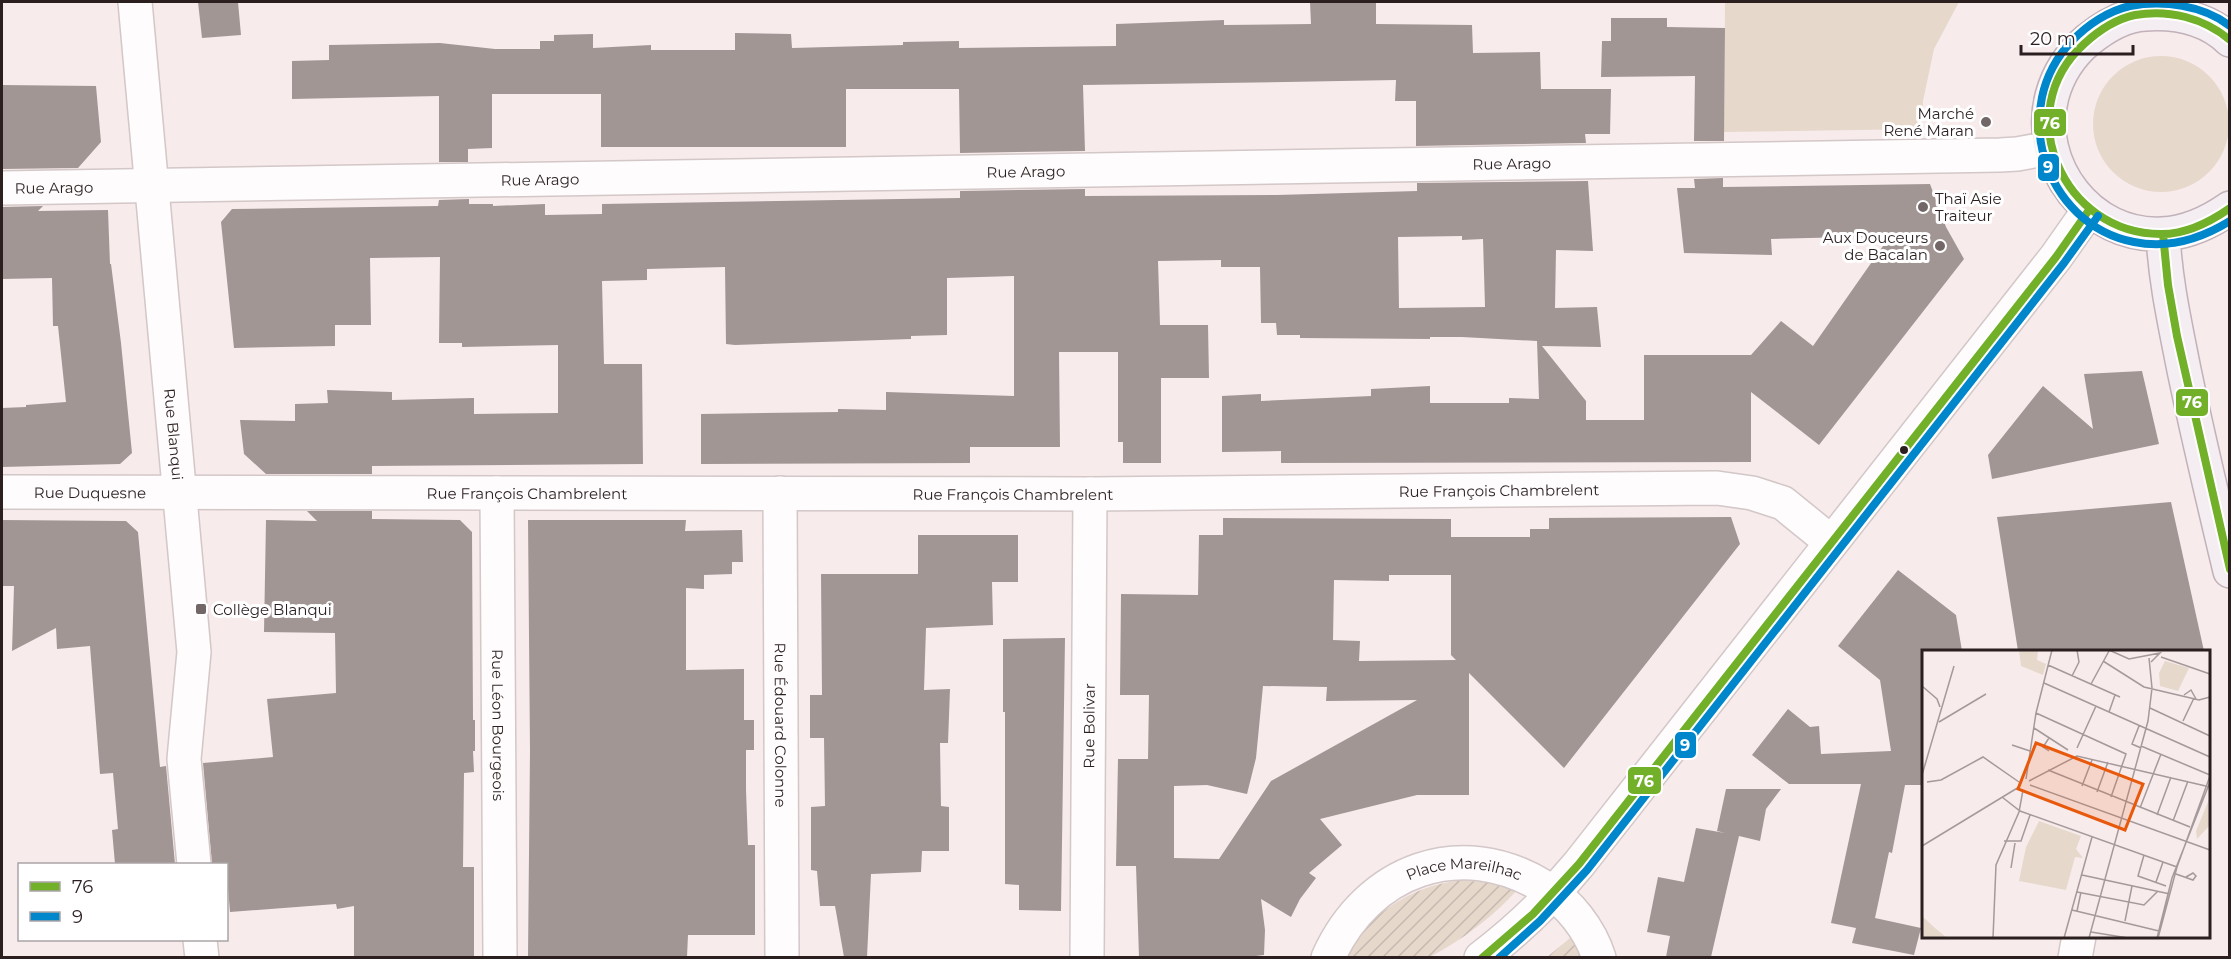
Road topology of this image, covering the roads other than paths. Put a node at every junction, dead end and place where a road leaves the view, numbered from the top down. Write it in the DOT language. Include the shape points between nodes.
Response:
graph roads {
  1 [pos="135,2"];
  2 [pos="2136,8"];
  3 [pos="2228,33"];
  4 [pos="2050,148"];
  5 [pos="152,186"];
  6 [pos="2,188"];
  7 [pos="2229,208"];
  8 [pos="2089,210"];
  9 [pos="2163,234"];
  10 [pos="2,492"];
  11 [pos="181,492"];
  12 [pos="497,493"];
  13 [pos="780,493"];
  14 [pos="1090,494"];
  15 [pos="1831,542"];
  16 [pos="2229,571"];
  17 [pos="194,863"];
  18 [pos="1554,894"];
  19 [pos="2079,938"];
  20 [pos="200,941"];
  21 [pos="202,957"];
  22 [pos="501,957"];
  23 [pos="782,957"];
  24 [pos="1087,957"];
  25 [pos="1329,957"];
  26 [pos="1481,957"];
  27 [pos="1599,957"];
  28 [pos="2074,957"];
  1 -- 5 [label="street, Rue Blanqui"];
  2 -- 3 [label="main road" via="2197,20"];
  2 -- 4 [label="main road" via="2076,49 2057,79 2048,113"];
  4 -- 5 [label="street, Rue Arago" via="2000,155"];
  4 -- 8 [label="main road" via="2064,182"];
  5 -- 6 [label="street, Rue Arago"];
  5 -- 11 [label="street, Rue Blanqui"];
  7 -- 9 [label="main road" via="2198,227"];
  8 -- 9 [label="main road" via="2111,224"];
  8 -- 15 [label="street"];
  9 -- 16 [label="main road" via="2170,300"];
  10 -- 11 [label="street, Rue Duquesne"];
  11 -- 12 [label="street, Rue François Chambrelent"];
  11 -- 17 [label="street, Rue Blanqui" via="194,652 184,759"];
  12 -- 13 [label="street, Rue François Chambrelent"];
  12 -- 22 [label="street, Rue Léon Bourgeois"];
  13 -- 14 [label="street, Rue François Chambrelent"];
  13 -- 23 [label="street, Rue Édouard Colonne"];
  14 -- 15 [label="street, Rue François Chambrelent" via="1717,488 1783,503"];
  14 -- 24 [label="street, Rue Bolivar"];
  15 -- 18 [label="street"];
  18 -- 25 [label="street, Place Mareilhac" via="1528,877 1498,867 1467,862 1436,865 1407,874 1379,890 1356,910"];
  18 -- 26 [label="street"];
  18 -- 27 [label="street, Place Mareilhac" via="1587,930"];
  19 -- 28 [label="street"];
  20 -- 21 [label="street"];
}
